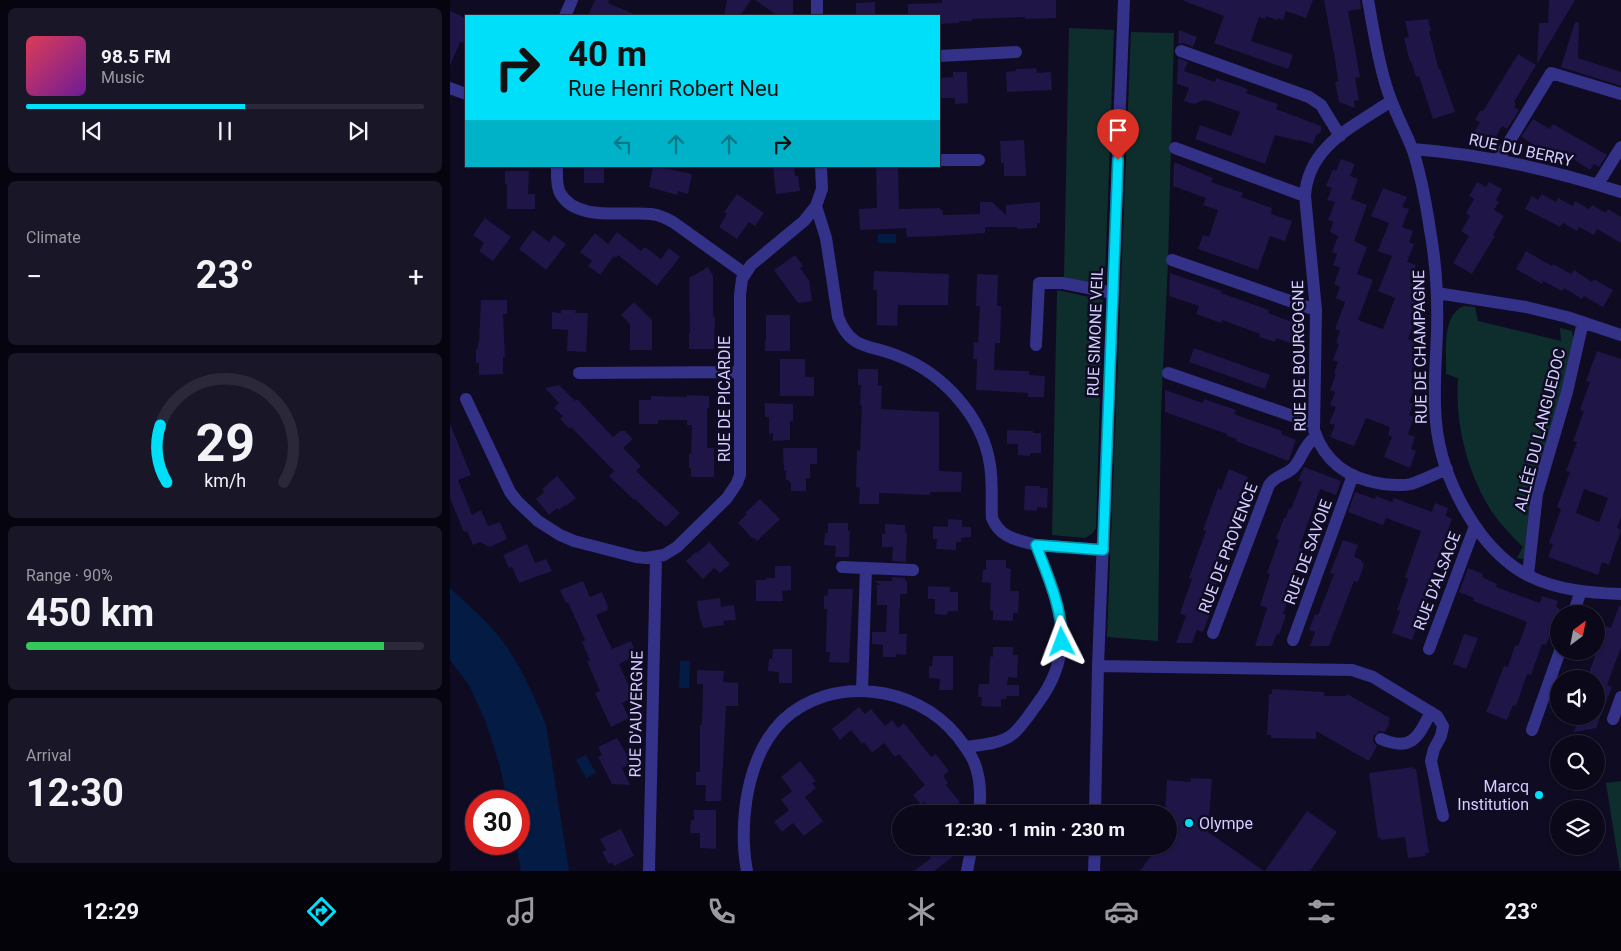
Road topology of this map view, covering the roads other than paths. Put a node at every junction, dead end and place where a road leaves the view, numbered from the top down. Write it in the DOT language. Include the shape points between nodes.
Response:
graph roads {
  1 [pos="572,0"];
  2 [pos="1124,0"];
  3 [pos="1368,0"];
  4 [pos="566,15"];
  5 [pos="1181,51"];
  6 [pos="1016,52"];
  7 [pos="940,56"];
  8 [pos="450,88"];
  9 [pos="465,94"];
  10 [pos="1621,94"];
  11 [pos="1391,101"];
  12 [pos="1340,136"];
  13 [pos="1175,148"];
  14 [pos="1621,148"];
  15 [pos="1412,149"];
  16 [pos="940,160"];
  17 [pos="979,160"];
  18 [pos="1498,160"];
  19 [pos="557,167"];
  20 [pos="821,167"];
  21 [pos="1598,184"];
  22 [pos="1621,192"];
  23 [pos="1305,196"];
  24 [pos="816,206"];
  25 [pos="1172,260"];
  26 [pos="744,273"];
  27 [pos="1113,293"];
  28 [pos="1437,293"];
  29 [pos="1316,310"];
  30 [pos="1583,322"];
  31 [pos="1621,335"];
  32 [pos="1036,345"];
  33 [pos="740,372"];
  34 [pos="1168,373"];
  35 [pos="579,374"];
  36 [pos="466,399"];
  37 [pos="1313,423"];
  38 [pos="1316,436"];
  39 [pos="1447,469"];
  40 [pos="1352,475"];
  41 [pos="1475,526"];
  42 [pos="1036,545"];
  43 [pos="1103,550"];
  44 [pos="656,557"];
  45 [pos="842,567"];
  46 [pos="866,568"];
  47 [pos="913,570"];
  48 [pos="1528,576"];
  49 [pos="1581,591"];
  50 [pos="1621,594"];
  51 [pos="1576,605"];
  52 [pos="1213,632"];
  53 [pos="1293,640"];
  54 [pos="1429,649"];
  55 [pos="1557,660"];
  56 [pos="1098,666"];
  57 [pos="862,692"];
  58 [pos="1621,697"];
  59 [pos="1431,712"];
  60 [pos="1613,719"];
  61 [pos="1532,730"];
  62 [pos="1381,739"];
  63 [pos="966,747"];
  64 [pos="980,805"];
  65 [pos="1095,805"];
  66 [pos="1442,816"];
  67 [pos="970,855"];
  68 [pos="1095,855"];
  69 [pos="649,871"];
  70 [pos="747,871"];
  71 [pos="967,871"];
  72 [pos="1094,871"];
  1 -- 4 [label="street"];
  2 -- 27 [label="street, RUE SIMONE VEIL"];
  3 -- 11 [label="street, RUE DE CHAMPAGNE" via="1380,66"];
  5 -- 12 [label="street" via="1316,101"];
  6 -- 7 [label="street"];
  8 -- 9 [label="street"];
  10 -- 18 [label="street" via="1552,73"];
  11 -- 12 [label="street, RUE DE BOURGOGNE"];
  11 -- 15 [label="street, RUE DE CHAMPAGNE"];
  12 -- 23 [label="street, RUE DE BOURGOGNE" via="1315,161 1307,178"];
  13 -- 23 [label="street"];
  14 -- 21 [label="street"];
  15 -- 18 [label="street, RUE DU BERRY" via="1463,153"];
  15 -- 28 [label="street, RUE DE CHAMPAGNE" via="1427,210"];
  16 -- 17 [label="street"];
  18 -- 21 [label="street, RUE DU BERRY"];
  19 -- 26 [label="street" via="560,193 576,208 594,213 650,214 666,218"];
  20 -- 24 [label="street" via="822,189"];
  21 -- 22 [label="street, RUE DU BERRY"];
  23 -- 29 [label="street, RUE DE BOURGOGNE"];
  24 -- 26 [label="street"];
  24 -- 42 [label="street" via="826,238 838,317 845,333 859,344 896,354 926,370 961,402 978,428 989,458 994,524 1012,539"];
  25 -- 29 [label="street"];
  26 -- 33 [label="street, RUE DE PICARDIE" via="740,288"];
  27 -- 32 [label="street" via="1063,283 1039,283"];
  27 -- 43 [label="street, RUE SIMONE VEIL"];
  28 -- 30 [label="street" via="1526,307"];
  28 -- 39 [label="street, RUE DE CHAMPAGNE" via="1435,411"];
  29 -- 37 [label="street, RUE DE BOURGOGNE"];
  30 -- 31 [label="street"];
  30 -- 48 [label="street, ALLÉE DU LANGUEDOC" via="1568,392 1537,494"];
  33 -- 35 [label="street"];
  33 -- 44 [label="street, RUE DE PICARDIE" via="741,468 737,483 727,498 677,547"];
  34 -- 37 [label="street"];
  36 -- 44 [label="street, RUE DE PICARDIE" via="510,492 526,512 574,541 636,557"];
  37 -- 38 [label="street, RUE DE BOURGOGNE"];
  38 -- 40 [label="street, RUE DE BOURGOGNE" via="1328,457"];
  38 -- 52 [label="street, RUE DE PROVENCE" via="1306,445 1294,468 1273,479 1269,485"];
  39 -- 40 [label="street, RUE DE BOURGOGNE" via="1410,484 1375,482"];
  39 -- 41 [label="street, RUE DE CHAMPAGNE" via="1460,502"];
  40 -- 53 [label="street, RUE DE SAVOIE"];
  41 -- 48 [label="street, RUE DE CHAMPAGNE" via="1504,559"];
  41 -- 54 [label="street, RUE D'ALSACE"];
  42 -- 43 [label="street"];
  42 -- 63 [label="street" via="1060,616 1062,642 1057,668 1047,690 1013,734 999,741"];
  43 -- 56 [label="street, RUE SIMONE VEIL"];
  44 -- 69 [label="street, RUE D'AUVERGNE"];
  45 -- 46 [label="street"];
  46 -- 47 [label="street"];
  46 -- 57 [label="street"];
  48 -- 49 [label="street, RUE DE CHAMPAGNE"];
  49 -- 50 [label="street, RUE DE CHAMPAGNE"];
  49 -- 51 [label="street"];
  55 -- 61 [label="street"];
  56 -- 59 [label="street" via="1352,670 1373,677"];
  56 -- 65 [label="street, RUE SIMONE VEIL"];
  57 -- 63 [label="street" via="898,696 920,705 941,719"];
  57 -- 70 [label="street" via="837,693 810,701 781,722 768,739 756,763 744,817"];
  58 -- 60 [label="street"];
  59 -- 62 [label="street" via="1418,736 1408,744 1394,745"];
  59 -- 66 [label="street" via="1443,726 1431,761"];
  63 -- 64 [label="street" via="978,775"];
  67 -- 71 [label="street"];
  68 -- 72 [label="street"];
}
